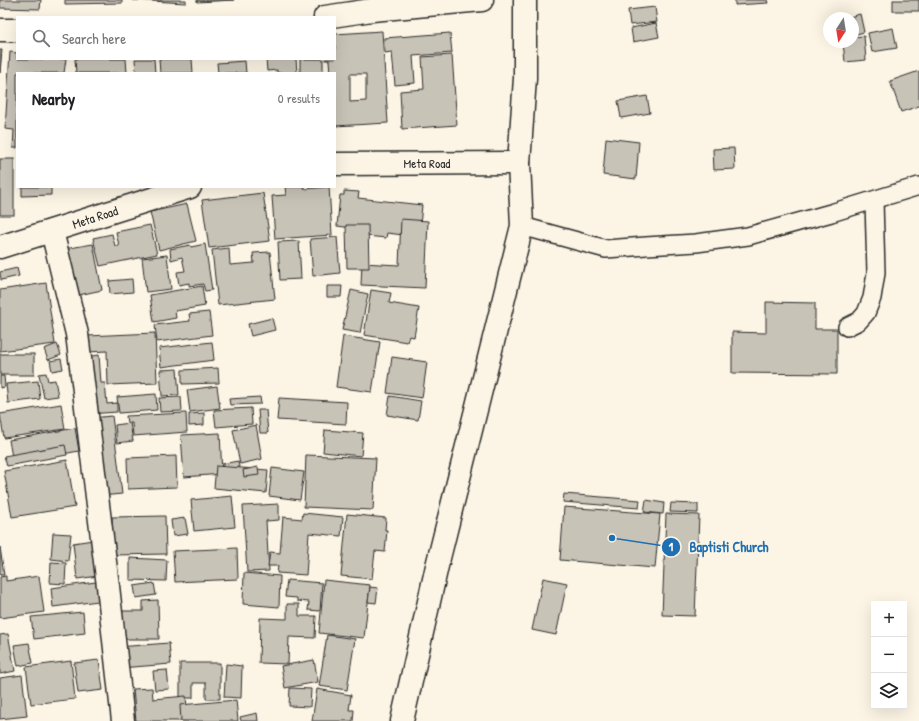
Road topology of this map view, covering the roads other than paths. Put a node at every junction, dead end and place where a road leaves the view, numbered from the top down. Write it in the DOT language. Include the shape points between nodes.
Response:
graph roads {
  1 [pos="482,0"];
  2 [pos="525,0"];
  3 [pos="332,16"];
  4 [pos="0,30"];
  5 [pos="16,30"];
  6 [pos="519,163"];
  7 [pos="336,164"];
  8 [pos="919,186"];
  9 [pos="187,188"];
  10 [pos="874,201"];
  11 [pos="522,226"];
  12 [pos="52,231"];
  13 [pos="0,247"];
  14 [pos="847,327"];
  15 [pos="123,721"];
  16 [pos="402,721"];
  1 -- 3 [label="street"];
  2 -- 6 [label="street" via="525,78"];
  4 -- 5 [label="street"];
  6 -- 7 [label="street, Meta Road"];
  6 -- 11 [label="street"];
  8 -- 10 [label="lane"];
  9 -- 12 [label="street, Meta Road"];
  10 -- 11 [label="lane" via="748,236 696,243 606,249"];
  10 -- 14 [label="lane" via="876,273 872,298 866,313 859,321"];
  11 -- 16 [label="street" via="437,566"];
  12 -- 13 [label="street, Meta Road"];
  12 -- 15 [label="street" via="77,334"];
}
